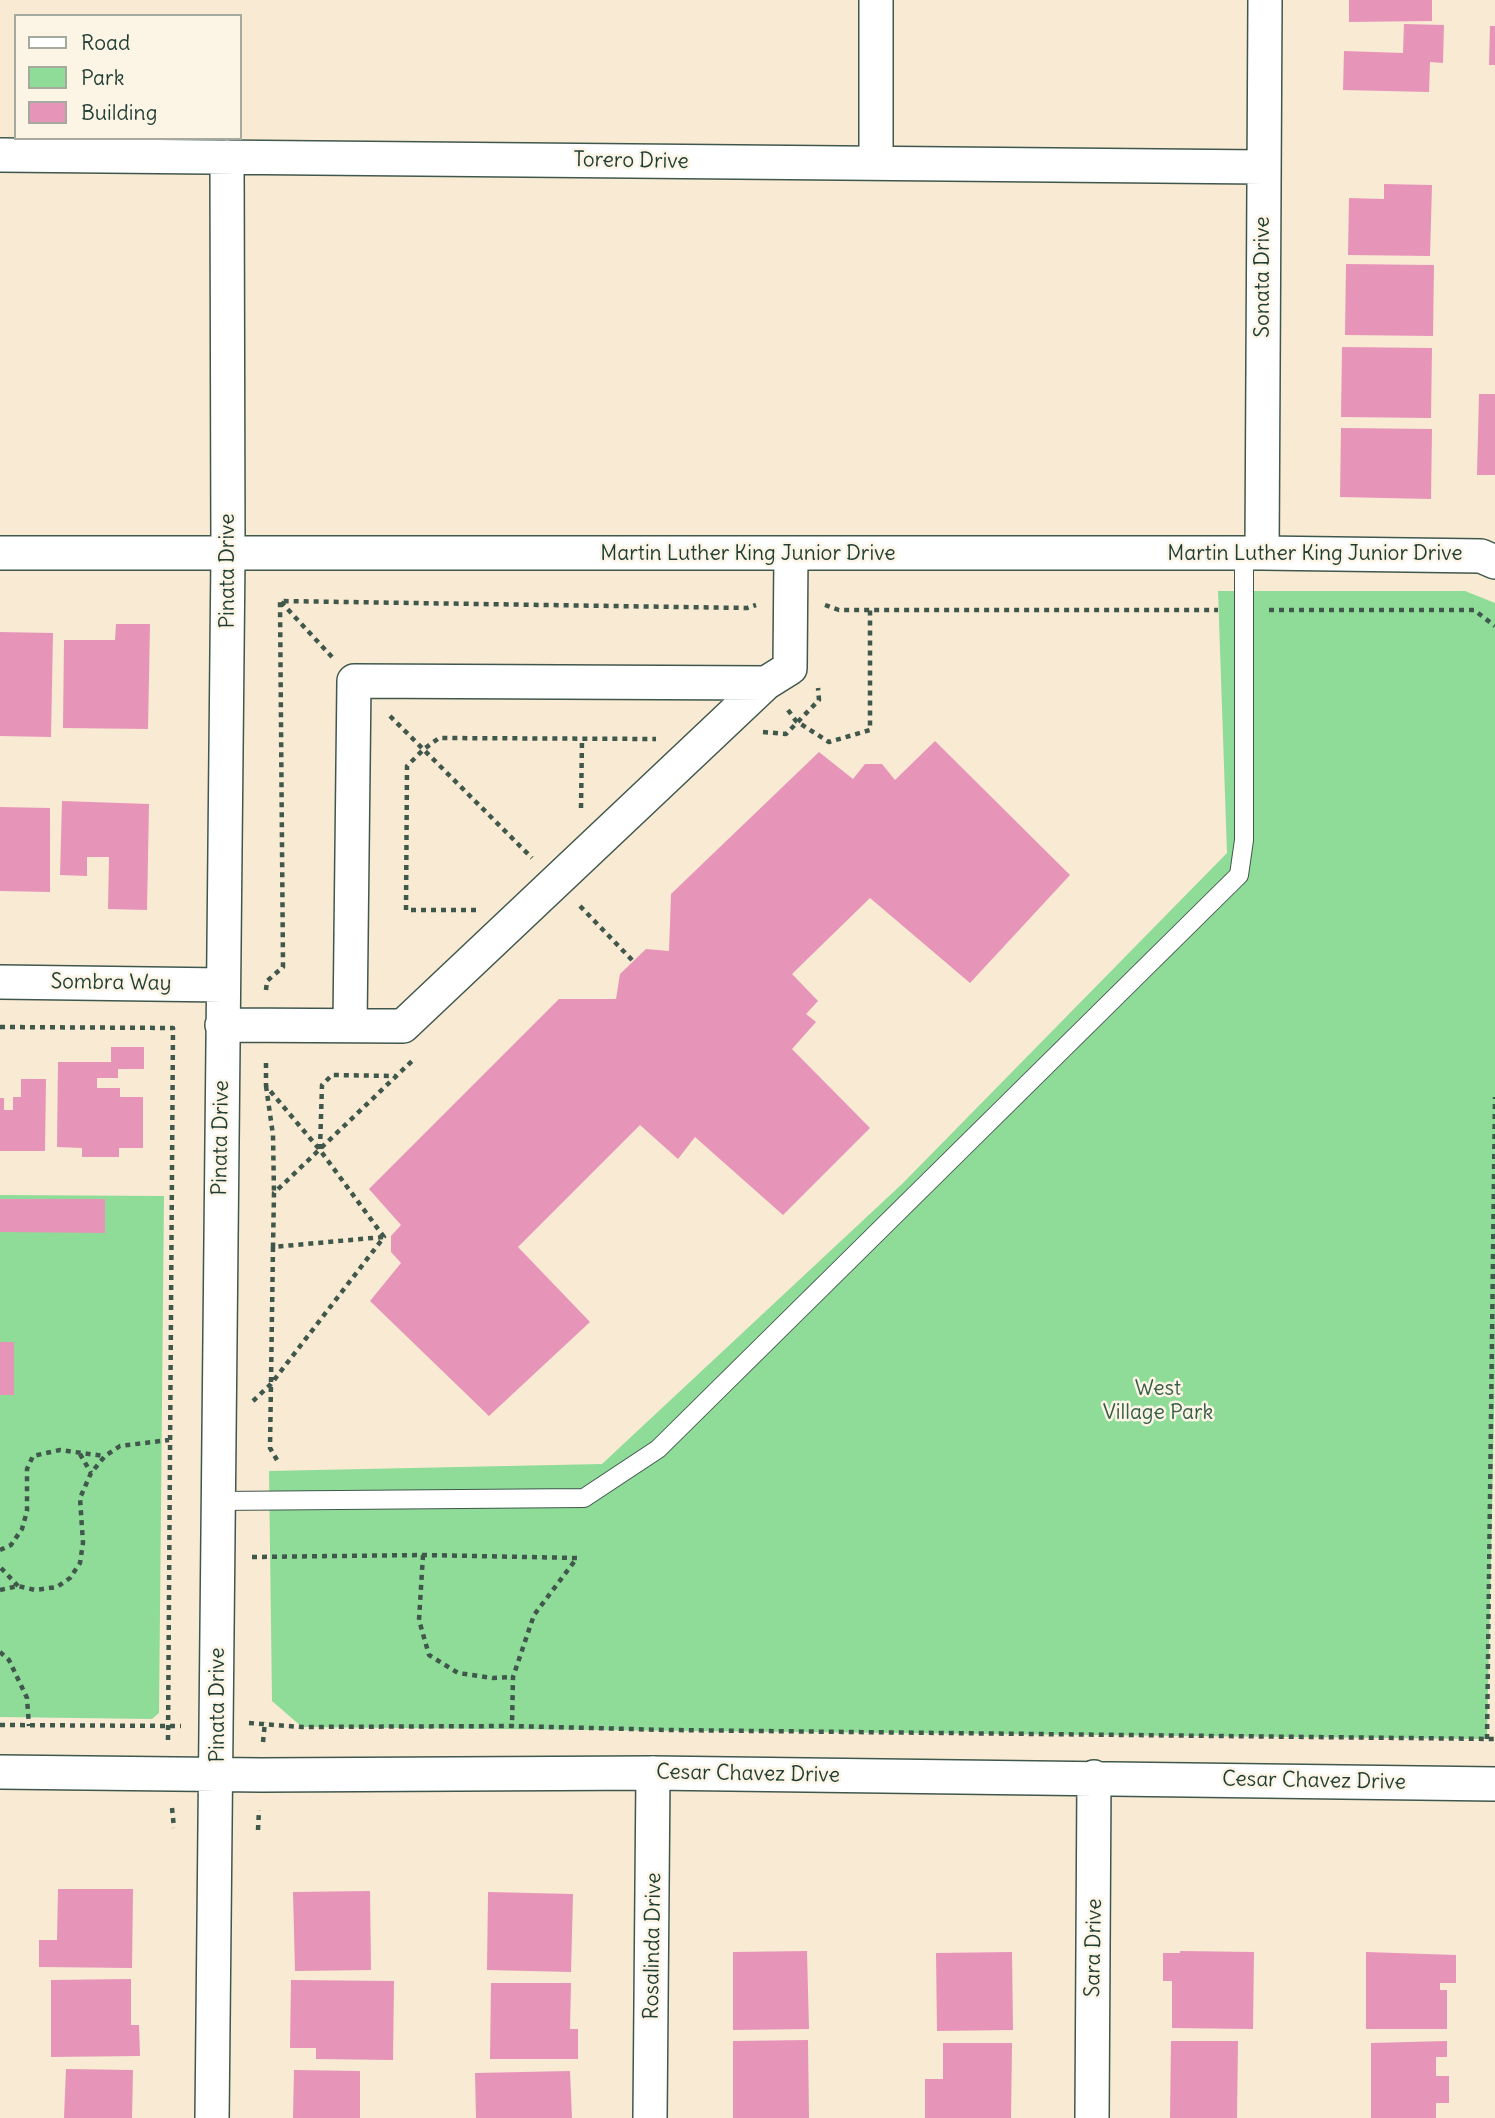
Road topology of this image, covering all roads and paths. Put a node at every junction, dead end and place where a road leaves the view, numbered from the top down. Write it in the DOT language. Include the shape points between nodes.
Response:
graph roads {
  1 [pos="876,0"];
  2 [pos="1265,0"];
  3 [pos="0,155"];
  4 [pos="227,157"];
  5 [pos="876,163"];
  6 [pos="1263,167"];
  7 [pos="0,553"];
  8 [pos="1253,553"];
  9 [pos="791,554"];
  10 [pos="228,555"];
  11 [pos="1495,562"];
  12 [pos="281,601"];
  13 [pos="824,605"];
  14 [pos="870,610"];
  15 [pos="820,615"];
  16 [pos="818,675"];
  17 [pos="354,681"];
  18 [pos="766,683"];
  19 [pos="796,721"];
  20 [pos="751,732"];
  21 [pos="582,739"];
  22 [pos="662,739"];
  23 [pos="424,749"];
  24 [pos="581,816"];
  25 [pos="556,883"];
  26 [pos="484,910"];
  27 [pos="634,961"];
  28 [pos="0,982"];
  29 [pos="223,985"];
  30 [pos="222,1025"];
  31 [pos="351,1026"];
  32 [pos="0,1027"];
  33 [pos="416,1057"];
  34 [pos="396,1076"];
  35 [pos="266,1086"];
  36 [pos="1495,1097"];
  37 [pos="320,1150"];
  38 [pos="274,1193"];
  39 [pos="383,1237"];
  40 [pos="273,1247"];
  41 [pos="169,1440"];
  42 [pos="80,1454"];
  43 [pos="104,1456"];
  44 [pos="277,1460"];
  45 [pos="91,1474"];
  46 [pos="217,1501"];
  47 [pos="0,1550"];
  48 [pos="424,1555"];
  49 [pos="217,1558"];
  50 [pos="0,1569"];
  51 [pos="18,1586"];
  52 [pos="0,1590"];
  53 [pos="0,1651"];
  54 [pos="513,1677"];
  55 [pos="265,1722"];
  56 [pos="0,1725"];
  57 [pos="29,1726"];
  58 [pos="512,1726"];
  59 [pos="168,1727"];
  60 [pos="1487,1739"];
  61 [pos="1495,1739"];
  62 [pos="0,1772"];
  63 [pos="653,1773"];
  64 [pos="169,1774"];
  65 [pos="218,1774"];
  66 [pos="1094,1777"];
  67 [pos="1495,1784"];
  68 [pos="174,1828"];
  69 [pos="212,2118"];
  70 [pos="650,2118"];
  71 [pos="1092,2118"];
  1 -- 5 [label="street"];
  2 -- 6 [label="street, Sonata Drive"];
  3 -- 4 [label="street, Torero Drive"];
  4 -- 5 [label="street, Torero Drive"];
  4 -- 10 [label="street, Pinata Drive"];
  5 -- 6 [label="street, Torero Drive"];
  6 -- 8 [label="street, Sonata Drive"];
  7 -- 10 [label="street, Martin Luther King Junior Drive"];
  8 -- 9 [label="street, Martin Luther King Junior Drive"];
  8 -- 11 [label="street, Martin Luther King Junior Drive" via="1481,555"];
  8 -- 46 [label="lane" via="1239,875 658,1449 584,1498"];
  9 -- 10 [label="street, Martin Luther King Junior Drive"];
  9 -- 18 [label="street" via="790,668"];
  10 -- 29 [label="street, Pinata Drive"];
  12 -- 17 [label="path"];
  13 -- 15 [label="path"];
  14 -- 19 [label="path" via="870,730 829,742"];
  16 -- 19 [label="path" via="819,700"];
  17 -- 18 [label="street"];
  17 -- 23 [label="path"];
  17 -- 31 [label="street"];
  18 -- 19 [label="path"];
  18 -- 25 [label="street"];
  19 -- 20 [label="path" via="786,734"];
  21 -- 22 [label="path"];
  21 -- 23 [label="path" via="439,738"];
  21 -- 24 [label="path"];
  23 -- 25 [label="path"];
  23 -- 26 [label="path" via="407,766 406,910"];
  25 -- 27 [label="path"];
  25 -- 31 [label="street" via="403,1026"];
  28 -- 29 [label="street, Sombra Way"];
  29 -- 30 [label="street, Pinata Drive"];
  30 -- 31 [label="street"];
  30 -- 46 [label="street, Pinata Drive"];
  32 -- 41 [label="path" via="173,1028"];
  33 -- 34 [label="path"];
  34 -- 37 [label="path"];
  34 -- 37 [label="path" via="332,1075 322,1085"];
  35 -- 38 [label="path"];
  36 -- 60 [label="path"];
  37 -- 38 [label="path"];
  38 -- 40 [label="path"];
  39 -- 40 [label="path"];
  40 -- 44 [label="path" via="270,1448"];
  41 -- 43 [label="path" via="136,1442"];
  41 -- 59 [label="path"];
  42 -- 43 [label="path"];
  42 -- 45 [label="path"];
  42 -- 47 [label="path" via="60,1450 33,1456 27,1469 22,1529 11,1545"];
  43 -- 45 [label="path"];
  45 -- 51 [label="path" via="80,1498 80,1563 57,1587 35,1590"];
  46 -- 49 [label="street, Pinata Drive"];
  48 -- 49 [label="path"];
  48 -- 54 [label="path" via="418,1620 429,1655 458,1673"];
  48 -- 54 [label="path" via="577,1558 534,1615"];
  49 -- 65 [label="street, Pinata Drive"];
  50 -- 51 [label="path"];
  51 -- 52 [label="path"];
  53 -- 57 [label="path" via="27,1698"];
  54 -- 58 [label="path"];
  55 -- 58 [label="path" via="302,1727"];
  56 -- 57 [label="path"];
  57 -- 59 [label="path"];
  58 -- 60 [label="path"];
  59 -- 64 [label="path"];
  60 -- 61 [label="path"];
  62 -- 64 [label="street, Cesar Chavez Drive"];
  63 -- 65 [label="street, Cesar Chavez Drive"];
  63 -- 66 [label="street, Cesar Chavez Drive"];
  63 -- 70 [label="street, Rosalinda Drive"];
  64 -- 65 [label="street, Cesar Chavez Drive"];
  64 -- 68 [label="path"];
  65 -- 69 [label="street, Pinata Drive"];
  66 -- 67 [label="street, Cesar Chavez Drive"];
  66 -- 71 [label="street, Sara Drive"];
}
